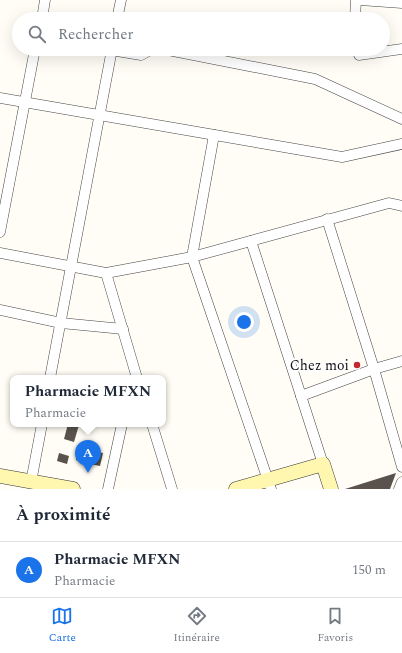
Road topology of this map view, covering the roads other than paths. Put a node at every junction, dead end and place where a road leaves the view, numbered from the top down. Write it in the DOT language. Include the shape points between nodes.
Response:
graph roads {
  1 [pos="45,0"];
  2 [pos="121,0"];
  3 [pos="356,0"];
  4 [pos="360,0"];
  5 [pos="402,3"];
  6 [pos="43,12"];
  7 [pos="118,12"];
  8 [pos="355,12"];
  9 [pos="402,49"];
  10 [pos="390,51"];
  11 [pos="35,56"];
  12 [pos="111,56"];
  13 [pos="198,56"];
  14 [pos="0,98"];
  15 [pos="25,102"];
  16 [pos="99,115"];
  17 [pos="402,118"];
  18 [pos="214,135"];
  19 [pos="402,144"];
  20 [pos="402,206"];
  21 [pos="328,219"];
  22 [pos="0,232"];
  23 [pos="251,241"];
  24 [pos="0,253"];
  25 [pos="192,257"];
  26 [pos="71,266"];
  27 [pos="106,273"];
  28 [pos="0,310"];
  29 [pos="60,323"];
  30 [pos="123,329"];
  31 [pos="402,361"];
  32 [pos="374,369"];
  33 [pos="51,375"];
  34 [pos="136,375"];
  35 [pos="301,396"];
  36 [pos="41,427"];
  37 [pos="121,427"];
  38 [pos="153,427"];
  39 [pos="323,464"];
  40 [pos="402,467"];
  41 [pos="0,476"];
  42 [pos="31,482"];
  43 [pos="402,482"];
  44 [pos="270,484"];
  45 [pos="73,489"];
  46 [pos="108,489"];
  47 [pos="172,489"];
  48 [pos="236,489"];
  49 [pos="331,489"];
  50 [pos="399,489"];
  1 -- 6 [label="street"];
  2 -- 7 [label="street"];
  3 -- 8 [label="street"];
  4 -- 5 [label="street"];
  9 -- 10 [label="street"];
  11 -- 15 [label="street"];
  12 -- 16 [label="street"];
  13 -- 17 [label="street" via="315,79"];
  14 -- 15 [label="street"];
  15 -- 16 [label="street"];
  15 -- 22 [label="street"];
  16 -- 18 [label="street"];
  16 -- 26 [label="street"];
  18 -- 19 [label="street" via="342,157"];
  18 -- 25 [label="street"];
  20 -- 21 [label="street" via="389,202"];
  21 -- 23 [label="street"];
  21 -- 32 [label="street"];
  23 -- 25 [label="street"];
  23 -- 35 [label="street"];
  24 -- 26 [label="street"];
  25 -- 27 [label="street"];
  25 -- 44 [label="street"];
  26 -- 27 [label="street"];
  26 -- 29 [label="street"];
  27 -- 30 [label="street"];
  28 -- 29 [label="street"];
  29 -- 30 [label="street"];
  29 -- 33 [label="street"];
  30 -- 34 [label="street"];
  31 -- 32 [label="street"];
  32 -- 35 [label="street"];
  32 -- 40 [label="street"];
  35 -- 39 [label="street"];
  36 -- 42 [label="street"];
  37 -- 46 [label="street"];
  38 -- 47 [label="street"];
  39 -- 44 [label="street"];
  39 -- 49 [label="street"];
  41 -- 42 [label="street"];
  42 -- 45 [label="street"];
  43 -- 50 [label="street"];
  44 -- 48 [label="street"];
}
